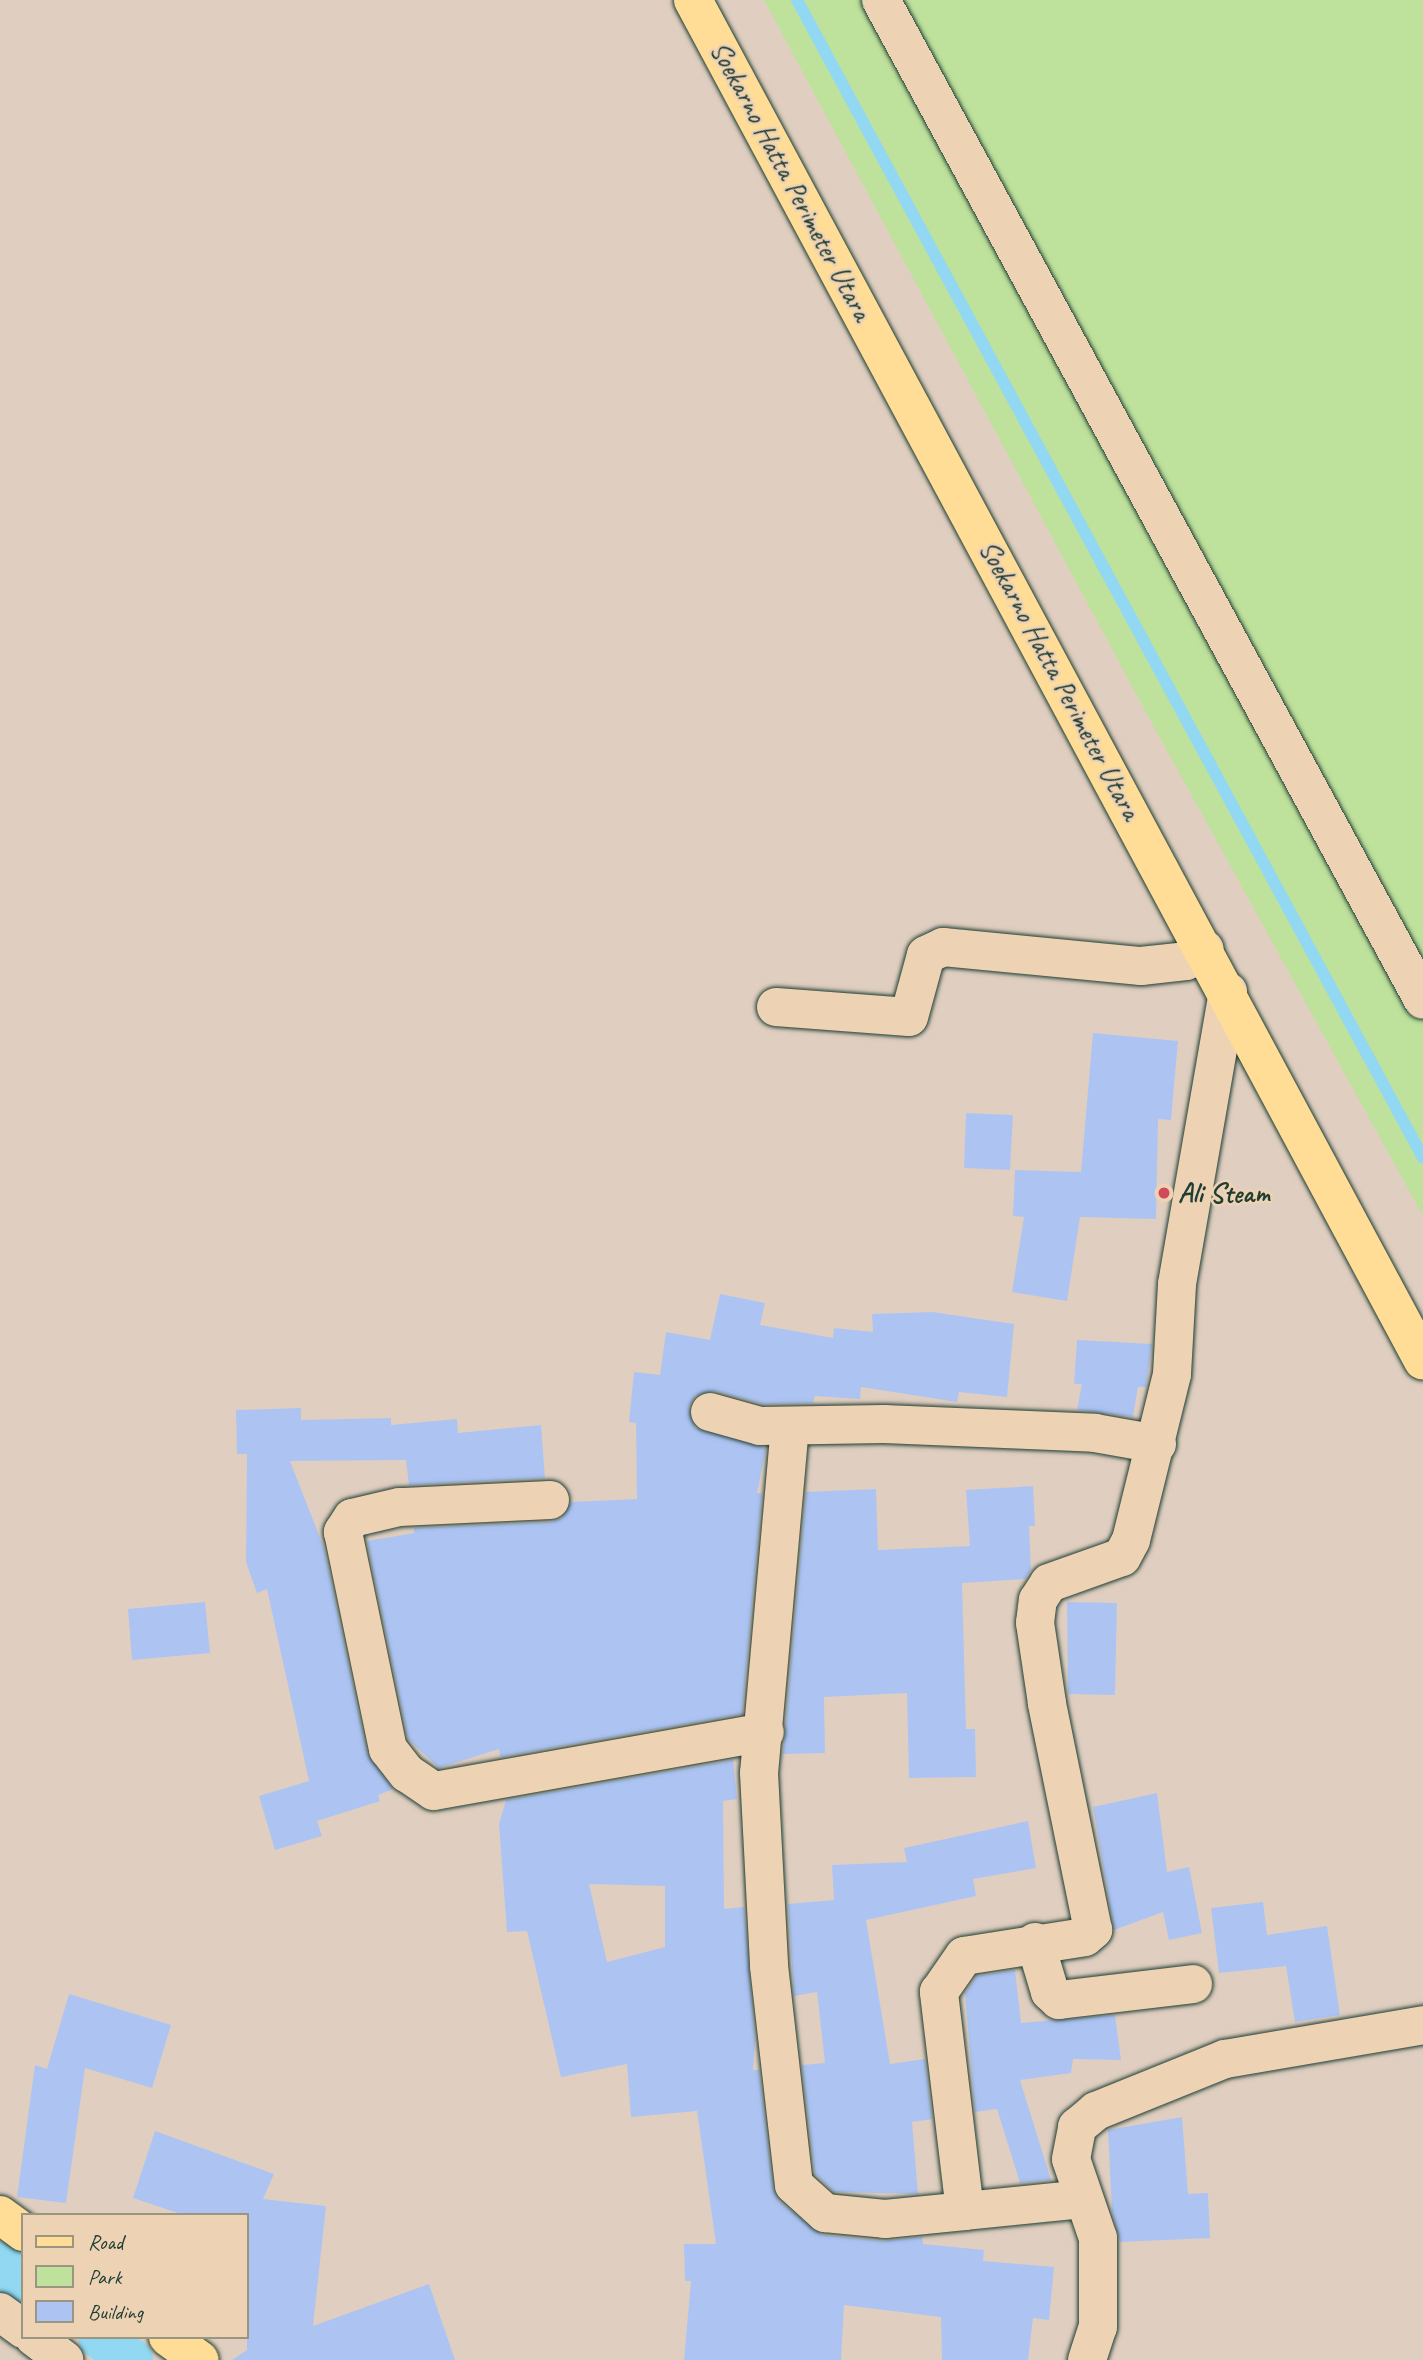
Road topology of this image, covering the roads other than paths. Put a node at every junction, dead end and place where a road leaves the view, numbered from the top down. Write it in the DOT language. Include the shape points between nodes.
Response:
graph roads {
  1 [pos="693,0"];
  2 [pos="881,0"];
  3 [pos="1205,949"];
  4 [pos="1228,991"];
  5 [pos="1423,1000"];
  6 [pos="776,1007"];
  7 [pos="1423,1361"];
  8 [pos="710,1412"];
  9 [pos="790,1426"];
  10 [pos="1157,1444"];
  11 [pos="550,1500"];
  12 [pos="765,1732"];
  13 [pos="1035,1942"];
  14 [pos="1193,1984"];
  15 [pos="1423,2025"];
  16 [pos="1083,2199"];
  17 [pos="965,2211"];
  18 [pos="0,2215"];
  19 [pos="21,2231"];
  20 [pos="0,2312"];
  21 [pos="21,2328"];
  22 [pos="37,2339"];
  23 [pos="171,2339"];
  24 [pos="64,2360"];
  25 [pos="200,2360"];
  26 [pos="1087,2360"];
  1 -- 3 [label="main road, Soekarno Hatta Perimeter Utara"];
  2 -- 5 [label="street"];
  3 -- 4 [label="main road, Soekarno Hatta Perimeter Utara"];
  3 -- 6 [label="street" via="1186,961 1141,966 943,947 926,955 909,1017"];
  4 -- 7 [label="main road, Soekarno Hatta Perimeter Utara"];
  4 -- 10 [label="street" via="1177,1284 1172,1374"];
  8 -- 9 [label="street" via="760,1426"];
  9 -- 10 [label="street" via="884,1424 1095,1433"];
  9 -- 12 [label="street"];
  10 -- 13 [label="street" via="1122,1557 1049,1583 1038,1600 1035,1623 1047,1703 1094,1918 1093,1930 1085,1937"];
  11 -- 12 [label="street" via="399,1507 352,1518 343,1532 388,1749 407,1773 434,1791"];
  12 -- 17 [label="street" via="759,1773 769,1966 794,2185 825,2213 885,2219"];
  13 -- 14 [label="street" via="1050,1992 1059,2000"];
  13 -- 17 [label="street" via="964,1956 939,1993"];
  15 -- 16 [label="street" via="1225,2059 1096,2112 1077,2127 1071,2158"];
  16 -- 17 [label="street"];
  16 -- 26 [label="street" via="1098,2238 1098,2327"];
  18 -- 19 [label="main road"];
  20 -- 21 [label="street"];
  22 -- 24 [label="street"];
  23 -- 25 [label="main road"];
}
